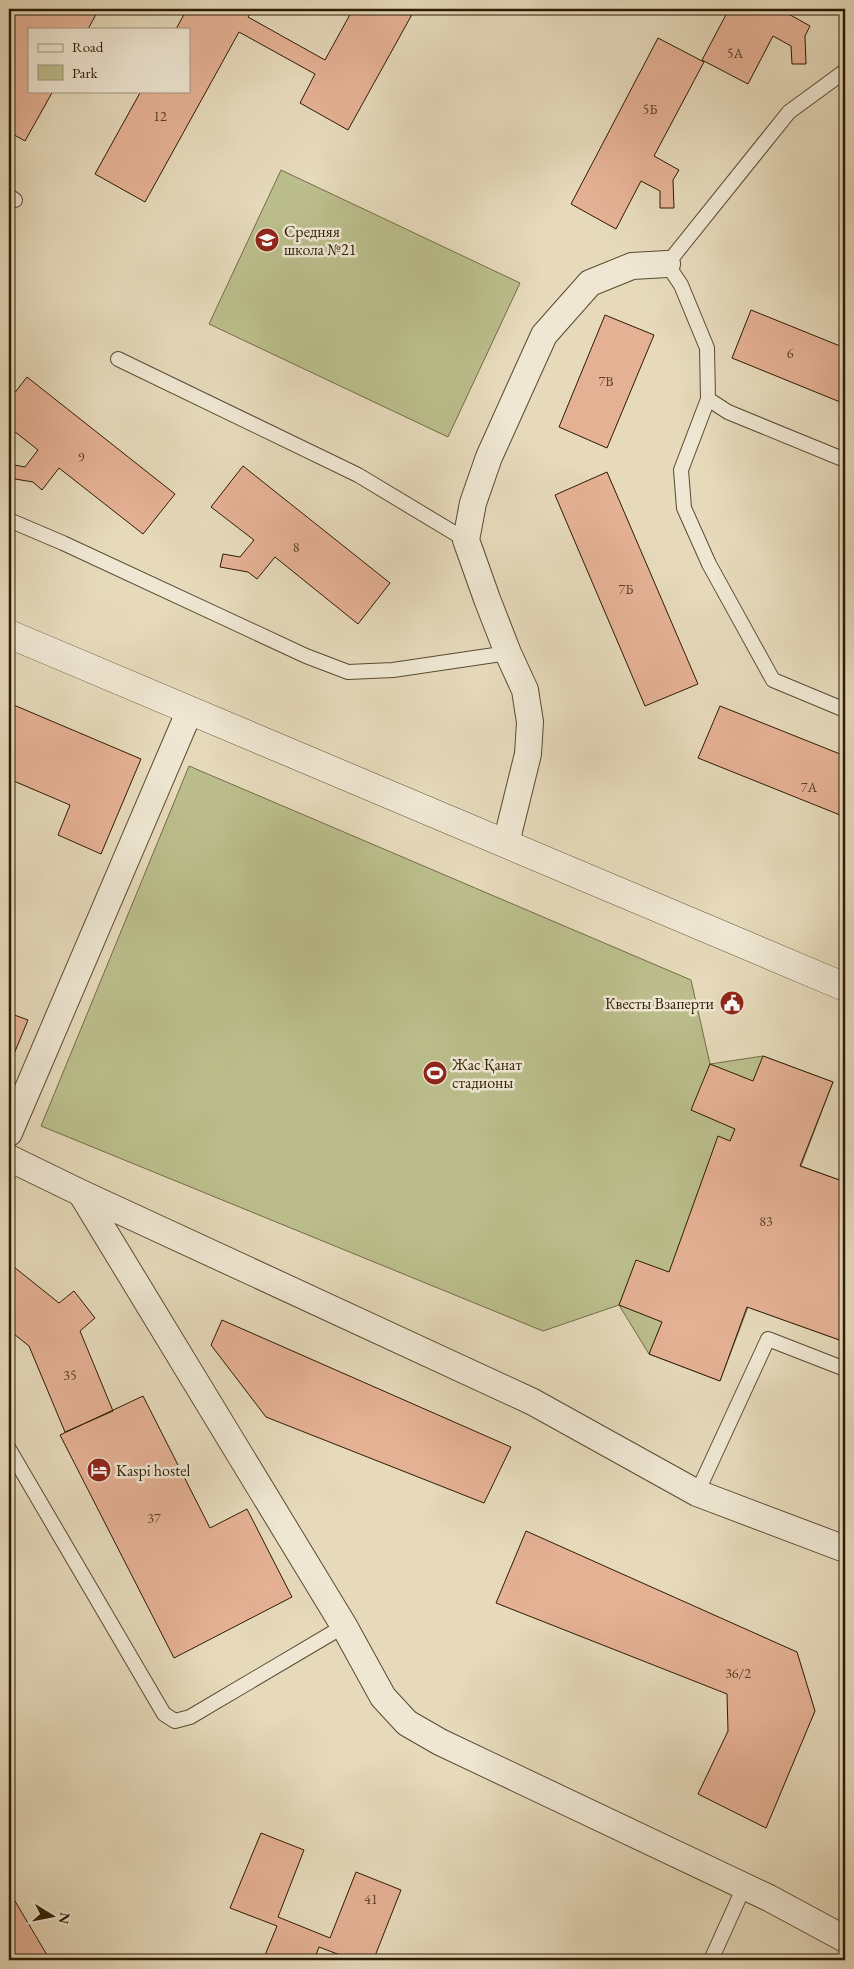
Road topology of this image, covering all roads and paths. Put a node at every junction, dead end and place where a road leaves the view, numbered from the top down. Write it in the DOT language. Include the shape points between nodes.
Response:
graph roads {
  1 [pos="845,71"];
  2 [pos="667,264"];
  3 [pos="118,359"];
  4 [pos="708,399"];
  5 [pos="845,460"];
  6 [pos="9,520"];
  7 [pos="466,540"];
  8 [pos="9,634"];
  9 [pos="508,653"];
  10 [pos="190,710"];
  11 [pos="845,710"];
  12 [pos="506,843"];
  13 [pos="845,987"];
  14 [pos="9,1134"];
  15 [pos="9,1158"];
  16 [pos="81,1193"];
  17 [pos="845,1369"];
  18 [pos="9,1450"];
  19 [pos="697,1493"];
  20 [pos="845,1549"];
  21 [pos="344,1626"];
  22 [pos="744,1887"];
  23 [pos="845,1939"];
  24 [pos="710,1960"];
  1 -- 2 [label="lane" via="789,112"];
  2 -- 4 [label="lane" via="681,285 708,348"];
  2 -- 7 [label="street" via="632,266 590,283 544,335 489,457 473,503"];
  3 -- 7 [label="lane" via="358,476"];
  4 -- 5 [label="lane" via="728,412"];
  4 -- 11 [label="lane" via="681,470 684,508 709,564 773,680"];
  6 -- 9 [label="lane" via="306,656 348,672 393,670"];
  7 -- 9 [label="street"];
  8 -- 10 [label="street"];
  9 -- 12 [label="street" via="525,690 530,722 528,754"];
  10 -- 12 [label="street"];
  10 -- 14 [label="street"];
  12 -- 13 [label="street"];
  15 -- 16 [label="street"];
  16 -- 19 [label="street" via="533,1402"];
  16 -- 21 [label="street"];
  17 -- 19 [label="lane" via="768,1340"];
  18 -- 21 [label="lane" via="164,1714 175,1721 190,1718"];
  19 -- 20 [label="street"];
  21 -- 22 [label="street" via="383,1697 407,1723 440,1742"];
  22 -- 23 [label="street"];
  22 -- 24 [label="lane"];
}
